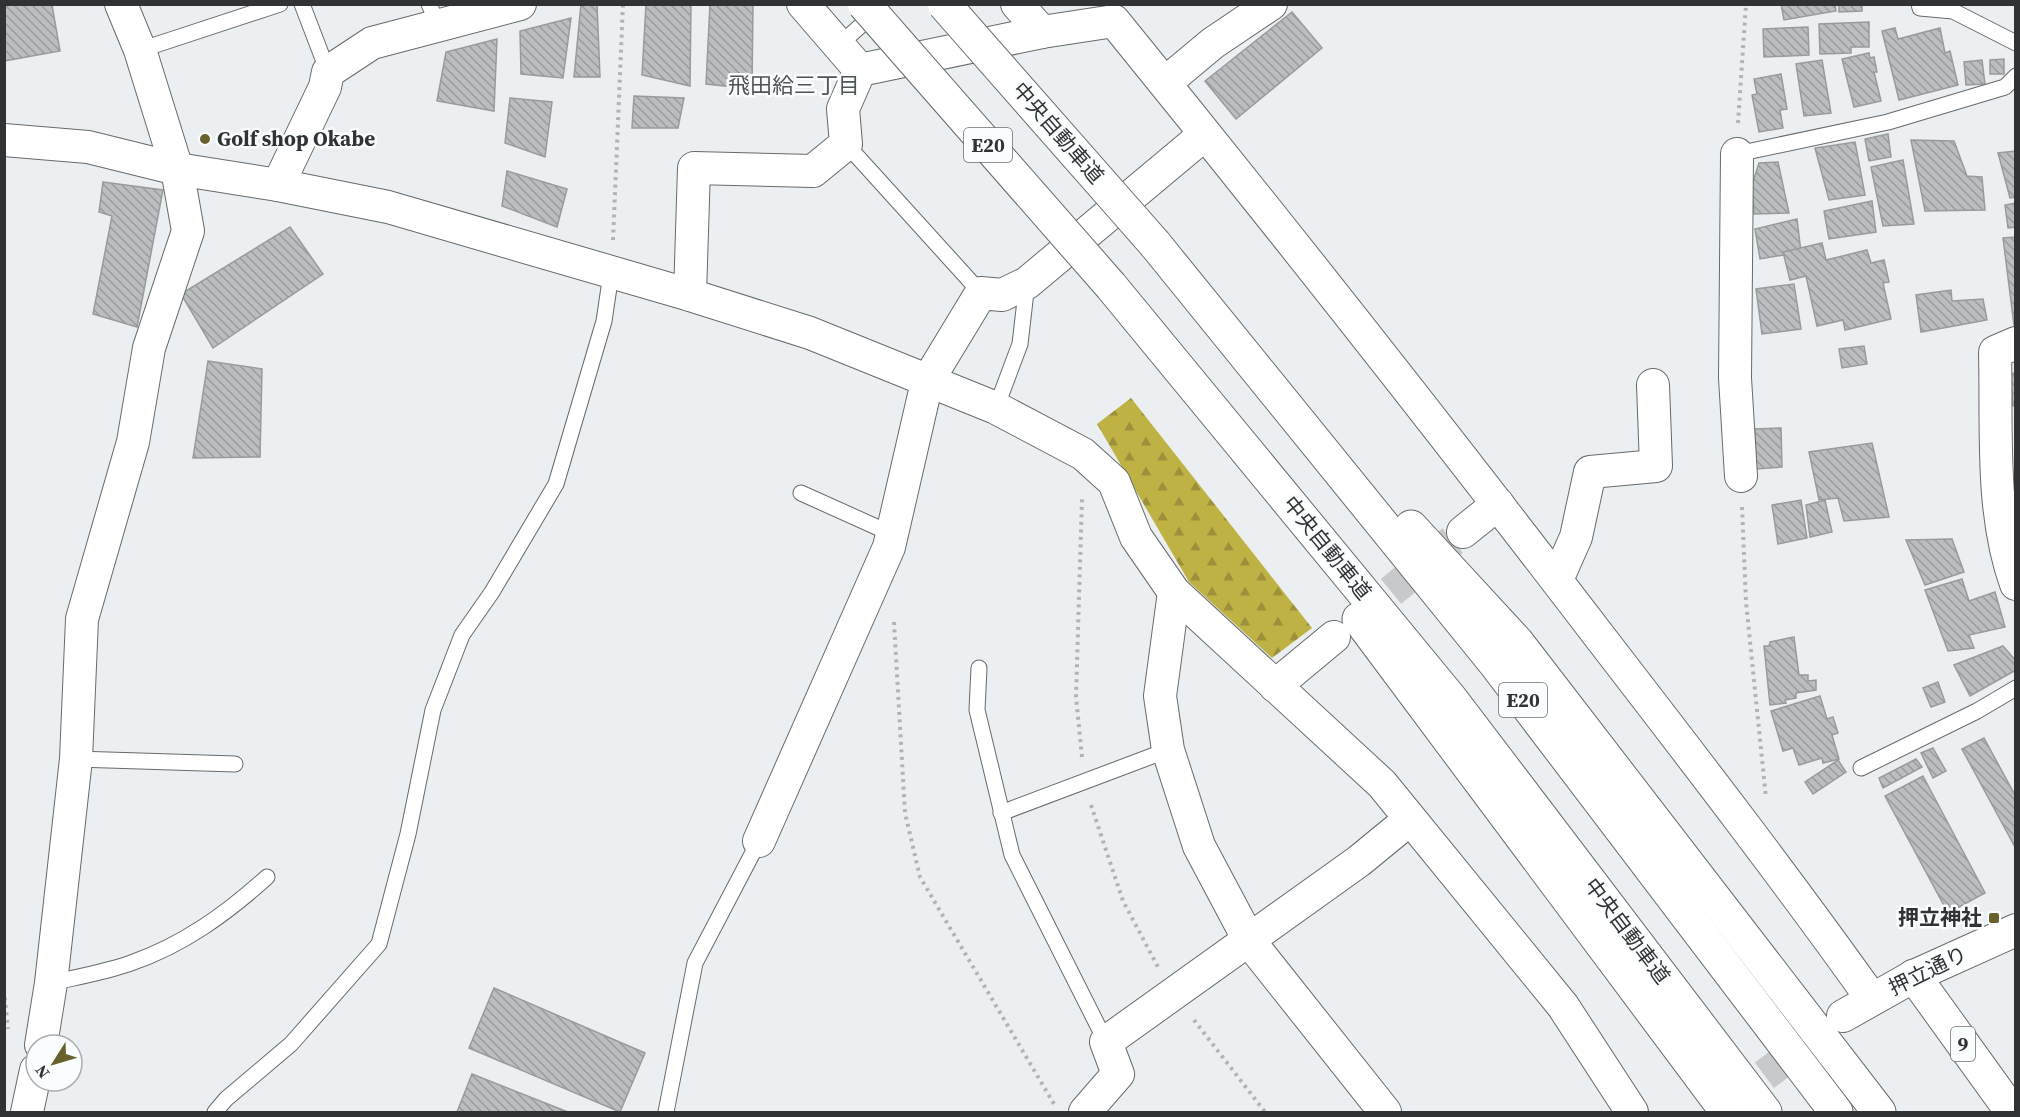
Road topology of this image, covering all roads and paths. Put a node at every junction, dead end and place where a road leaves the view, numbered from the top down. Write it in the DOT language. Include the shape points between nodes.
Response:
graph roads {
  1 [pos="121,4"];
  2 [pos="280,4"];
  3 [pos="302,4"];
  4 [pos="520,4"];
  5 [pos="623,4"];
  6 [pos="803,4"];
  7 [pos="864,4"];
  8 [pos="885,4"];
  9 [pos="944,4"];
  10 [pos="1017,4"];
  11 [pos="1271,4"];
  12 [pos="1746,4"];
  13 [pos="1919,4"];
  14 [pos="433,15"];
  15 [pos="1042,32"];
  16 [pos="2016,43"];
  17 [pos="839,45"];
  18 [pos="140,50"];
  19 [pos="860,70"];
  20 [pos="328,72"];
  21 [pos="2016,76"];
  22 [pos="1165,83"];
  23 [pos="1204,135"];
  24 [pos="4,140"];
  25 [pos="846,144"];
  26 [pos="1737,154"];
  27 [pos="177,169"];
  28 [pos="278,185"];
  29 [pos="611,274"];
  30 [pos="1027,283"];
  31 [pos="981,293"];
  32 [pos="690,295"];
  33 [pos="1198,297"];
  34 [pos="1146,327"];
  35 [pos="2016,343"];
  36 [pos="927,382"];
  37 [pos="1653,385"];
  38 [pos="996,408"];
  39 [pos="1083,454"];
  40 [pos="1741,476"];
  41 [pos="801,493"];
  42 [pos="1498,504"];
  43 [pos="1463,532"];
  44 [pos="892,534"];
  45 [pos="1557,580"];
  46 [pos="2016,584"];
  47 [pos="1174,592"];
  48 [pos="893,616"];
  49 [pos="1334,637"];
  50 [pos="979,668"];
  51 [pos="1275,686"];
  52 [pos="2016,688"];
  53 [pos="1167,750"];
  54 [pos="76,759"];
  55 [pos="235,764"];
  56 [pos="1861,768"];
  57 [pos="1084,783"];
  58 [pos="1001,813"];
  59 [pos="1409,819"];
  60 [pos="1756,840"];
  61 [pos="759,841"];
  62 [pos="267,877"];
  63 [pos="2016,930"];
  64 [pos="1250,942"];
  65 [pos="1914,976"];
  66 [pos="51,983"];
  67 [pos="1174,995"];
  68 [pos="1872,999"];
  69 [pos="1843,1016"];
  70 [pos="43,1033"];
  71 [pos="1107,1042"];
  72 [pos="31,1093"];
  73 [pos="27,1113"];
  74 [pos="215,1113"];
  75 [pos="666,1113"];
  76 [pos="1059,1113"];
  77 [pos="1085,1113"];
  78 [pos="1265,1113"];
  79 [pos="1385,1113"];
  80 [pos="1632,1113"];
  81 [pos="1727,1113"];
  82 [pos="1765,1113"];
  83 [pos="1836,1113"];
  84 [pos="1879,1113"];
  85 [pos="2012,1113"];
  1 -- 18 [label="street"];
  2 -- 18 [label="lane"];
  3 -- 20 [label="lane"];
  4 -- 14 [label="street"];
  5 -- 29 [label="path"];
  6 -- 17 [label="street"];
  7 -- 34 [label="main road, 中央自動車道 / E20, bridge"];
  8 -- 17 [label="lane"];
  9 -- 33 [label="main road, 中央自動車道 / E20, bridge"];
  10 -- 15 [label="street"];
  11 -- 22 [label="street" via="1213,43"];
  12 -- 26 [label="path"];
  13 -- 16 [label="lane" via="1920,8 1953,11"];
  14 -- 20 [label="street" via="372,43"];
  15 -- 19 [label="street"];
  15 -- 22 [label="street" via="1114,21"];
  17 -- 19 [label="street"];
  18 -- 27 [label="street"];
  19 -- 25 [label="street" via="843,109"];
  20 -- 28 [label="street" via="325,87"];
  21 -- 26 [label="lane" via="2005,87 1888,123"];
  22 -- 23 [label="street"];
  23 -- 30 [label="street"];
  23 -- 42 [label="street"];
  24 -- 27 [label="street" via="88,147"];
  25 -- 31 [label="lane"];
  25 -- 32 [label="street" via="813,171 694,168"];
  26 -- 40 [label="street" via="1736,378"];
  27 -- 28 [label="street"];
  27 -- 54 [label="street" via="188,231 149,348 133,442 82,619"];
  28 -- 29 [label="street" via="388,207"];
  29 -- 32 [label="street"];
  29 -- 74 [label="lane" via="601,333 556,484 462,635 433,710 408,834 379,944 291,1044"];
  30 -- 31 [label="street" via="1002,295"];
  30 -- 38 [label="lane" via="1020,344"];
  31 -- 36 [label="street"];
  32 -- 36 [label="street" via="810,333"];
  33 -- 83 [label="main road, 中央自動車道 / E20" via="1494,662"];
  33 -- 84 [label="main road" via="1516,642"];
  34 -- 81 [label="main road"];
  34 -- 82 [label="main road, 中央自動車道 / E20" via="1451,699"];
  35 -- 46 [label="street" via="1995,352 1999,496 2008,562"];
  36 -- 38 [label="street"];
  36 -- 44 [label="street"];
  37 -- 45 [label="street" via="1656,466 1590,472 1576,537"];
  38 -- 39 [label="street"];
  39 -- 47 [label="street" via="1114,482 1136,537"];
  39 -- 57 [label="path" via="1076,697"];
  40 -- 60 [label="path" via="1746,602 1767,806"];
  41 -- 44 [label="lane"];
  42 -- 43 [label="street"];
  42 -- 45 [label="street"];
  44 -- 61 [label="street"];
  45 -- 60 [label="street"];
  47 -- 51 [label="street"];
  47 -- 53 [label="street" via="1160,696"];
  48 -- 76 [label="path" via="905,813 920,877"];
  49 -- 51 [label="street"];
  50 -- 58 [label="lane" via="977,710"];
  51 -- 59 [label="street" via="1382,784"];
  52 -- 56 [label="lane"];
  53 -- 57 [label="lane"];
  53 -- 64 [label="street" via="1199,846"];
  54 -- 55 [label="lane"];
  54 -- 66 [label="street"];
  57 -- 58 [label="lane"];
  57 -- 67 [label="path" via="1123,901"];
  58 -- 71 [label="lane" via="1012,855"];
  59 -- 64 [label="street"];
  59 -- 80 [label="street" via="1563,1006"];
  60 -- 68 [label="street"];
  61 -- 75 [label="lane" via="695,963"];
  62 -- 66 [label="lane" via="234,907 184,940 131,963"];
  63 -- 65 [label="street, 押立通り"];
  64 -- 67 [label="street"];
  64 -- 79 [label="street"];
  65 -- 68 [label="street, 押立通り"];
  65 -- 85 [label="main road, 9"];
  66 -- 70 [label="street"];
  67 -- 71 [label="street"];
  67 -- 78 [label="path"];
  68 -- 69 [label="street, 押立通り"];
  71 -- 77 [label="street" via="1118,1074"];
  72 -- 73 [label="street"];
}
